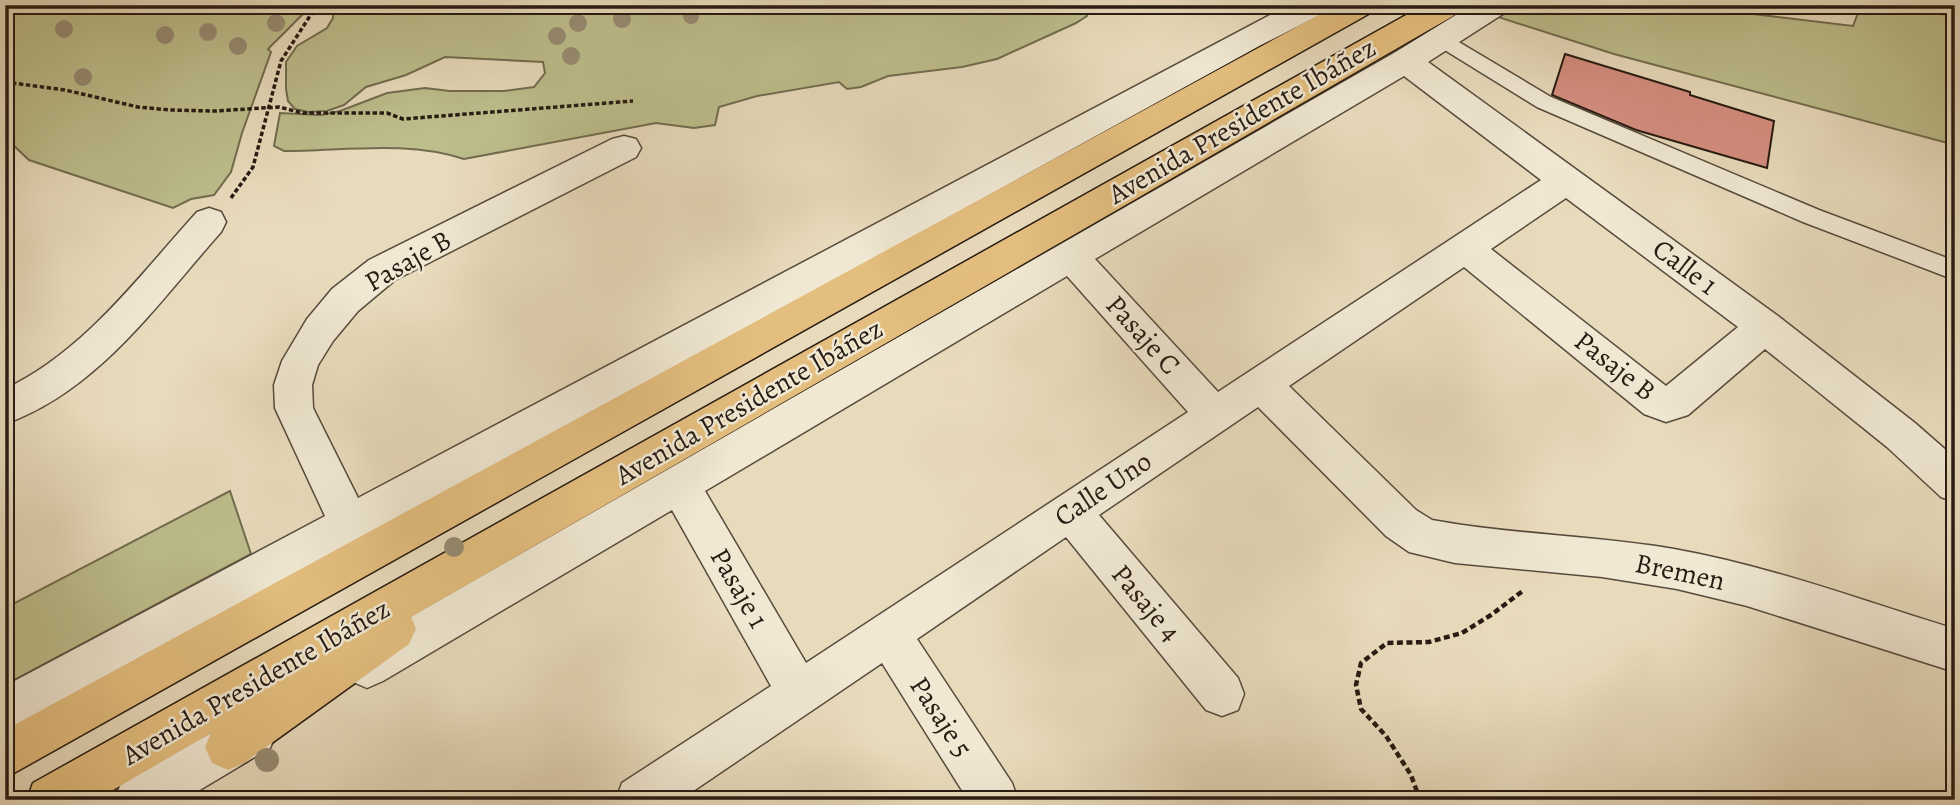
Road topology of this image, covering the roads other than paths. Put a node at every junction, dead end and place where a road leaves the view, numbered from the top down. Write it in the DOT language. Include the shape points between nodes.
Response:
graph roads {
  1 [pos="1361,5"];
  2 [pos="1495,5"];
  3 [pos="1313,6"];
  4 [pos="1446,22"];
  5 [pos="1405,61"];
  6 [pos="624,148"];
  7 [pos="1568,179"];
  8 [pos="209,222"];
  9 [pos="1465,248"];
  10 [pos="1071,256"];
  11 [pos="1955,271"];
  12 [pos="1765,327"];
  13 [pos="1262,384"];
  14 [pos="5,407"];
  15 [pos="1215,415"];
  16 [pos="679,484"];
  17 [pos="1955,484"];
  18 [pos="570,503"];
  19 [pos="1070,511"];
  20 [pos="350,526"];
  21 [pos="888,633"];
  22 [pos="1955,650"];
  23 [pos="799,693"];
  24 [pos="1222,694"];
  25 [pos="5,710"];
  26 [pos="228,747"];
  27 [pos="5,755"];
  28 [pos="663,793"];
  29 [pos="147,798"];
  30 [pos="50,800"];
  31 [pos="995,800"];
  1 -- 27 [label="main road, Avenida Presidente Ibáñez"];
  2 -- 4 [label="street, Avenida Presidente Ibáñez"];
  3 -- 20 [label="street"];
  4 -- 5 [label="street, Avenida Presidente Ibáñez"];
  4 -- 11 [label="lane" via="1544,102 1811,216"];
  4 -- 18 [label="main road, Avenida Presidente Ibáñez" via="1356,55"];
  5 -- 7 [label="street, Calle 1"];
  5 -- 10 [label="street, Avenida Presidente Ibáñez"];
  6 -- 20 [label="street, Pasaje B" via="382,270 345,300 320,330 293,385 294,408"];
  7 -- 9 [label="street, Calle Uno"];
  7 -- 12 [label="street, Calle 1"];
  8 -- 14 [label="street" via="89,355 45,388"];
  9 -- 12 [label="street, Pasaje B" via="1666,405"];
  9 -- 13 [label="street, Calle Uno"];
  10 -- 15 [label="street, Pasaje C"];
  10 -- 16 [label="street, Avenida Presidente Ibáñez"];
  12 -- 17 [label="street, Calle 1"];
  13 -- 15 [label="street, Calle Uno"];
  13 -- 22 [label="street, Bremen" via="1401,523 1424,538 1677,569"];
  15 -- 19 [label="street, Calle Uno"];
  16 -- 23 [label="street, Pasaje 1"];
  16 -- 26 [label="street, Avenida Presidente Ibáñez"];
  18 -- 26 [label="main road"];
  18 -- 30 [label="main road, Avenida Presidente Ibáñez"];
  19 -- 21 [label="street, Calle Uno"];
  19 -- 24 [label="street, Pasaje 4"];
  20 -- 25 [label="street"];
  21 -- 23 [label="street, Calle Uno"];
  21 -- 31 [label="street, Pasaje 5"];
  23 -- 28 [label="street, Calle Uno"];
  26 -- 29 [label="street, Avenida Presidente Ibáñez"];
}
